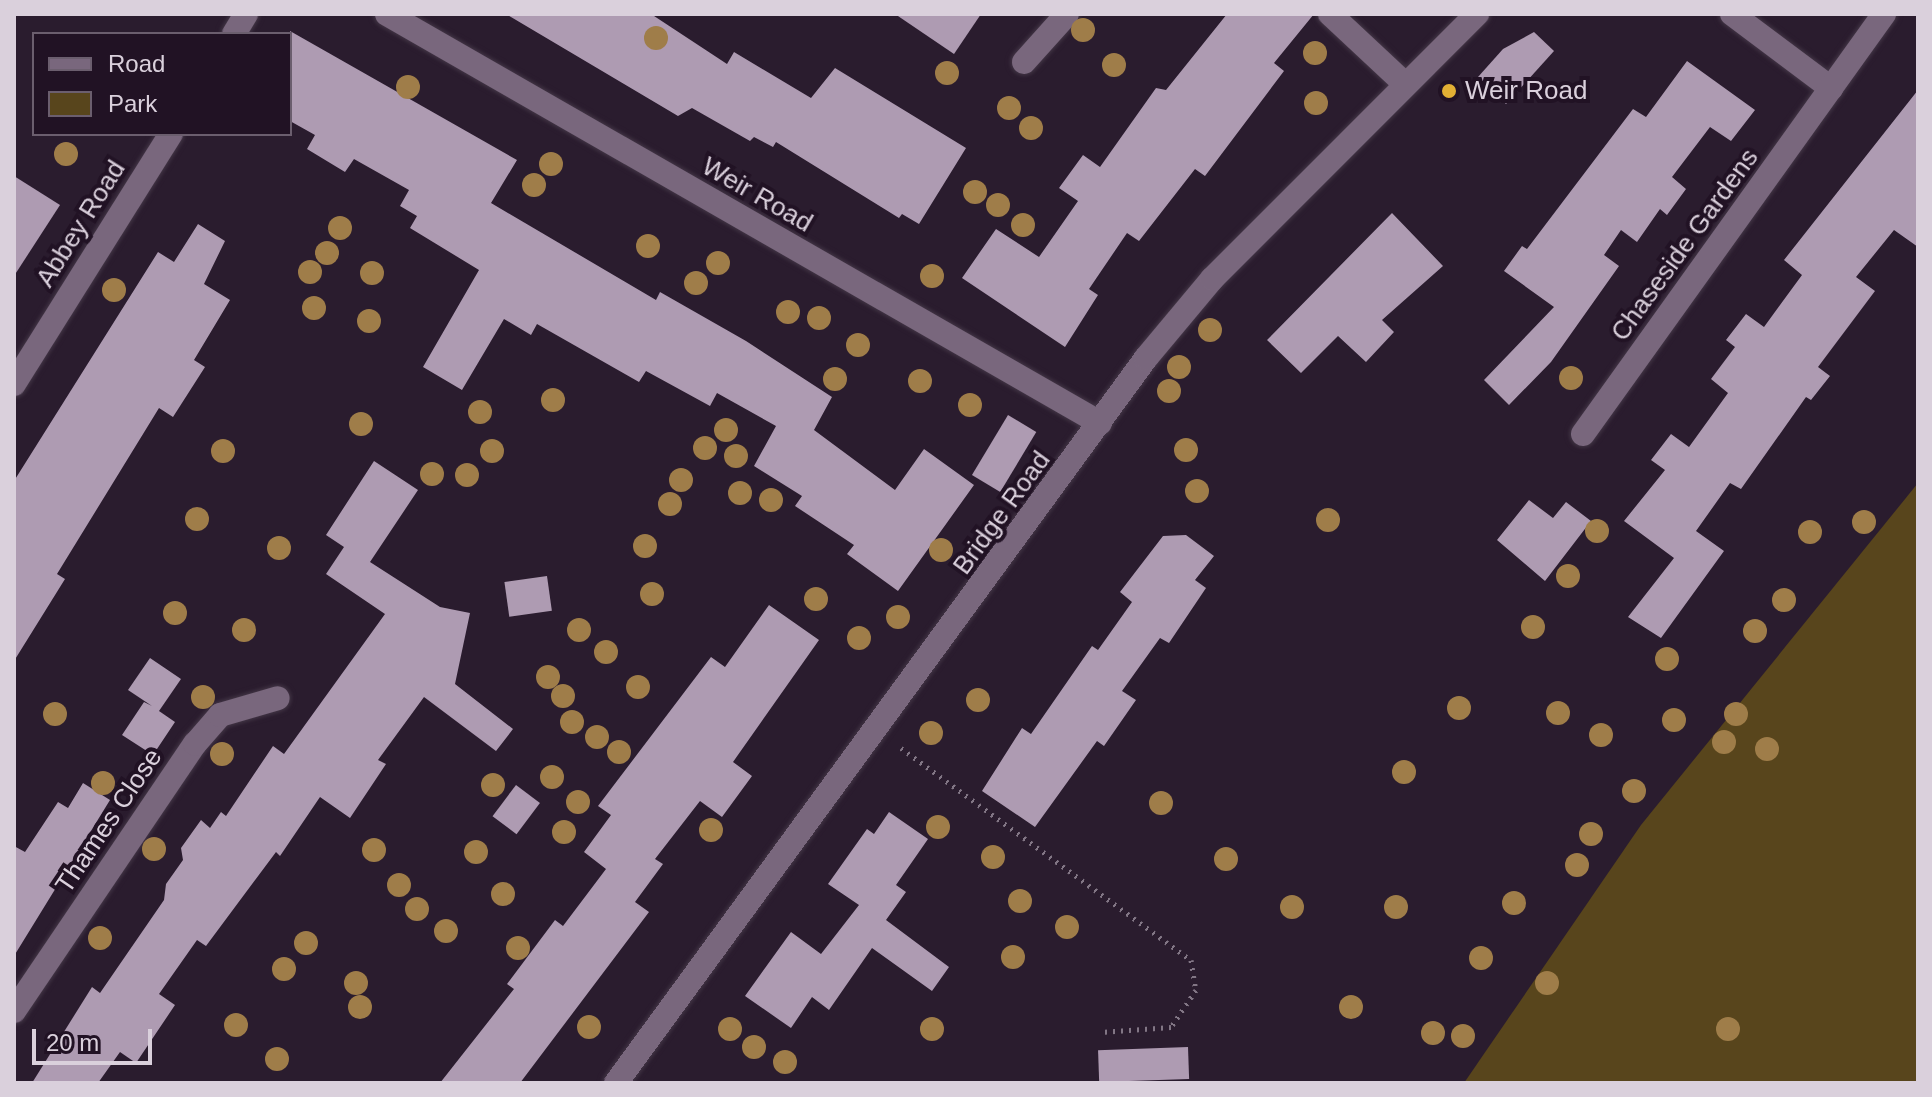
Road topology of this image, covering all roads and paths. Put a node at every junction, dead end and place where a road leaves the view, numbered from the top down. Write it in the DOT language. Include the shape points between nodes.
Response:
graph roads {
  1 [pos="246,14"];
  2 [pos="387,14"];
  3 [pos="1067,14"];
  4 [pos="1330,14"];
  5 [pos="1477,14"];
  6 [pos="1732,14"];
  7 [pos="1884,14"];
  8 [pos="235,32"];
  9 [pos="1024,62"];
  10 [pos="1405,84"];
  11 [pos="1831,88"];
  12 [pos="170,136"];
  13 [pos="14,384"];
  14 [pos="1100,423"];
  15 [pos="1583,434"];
  16 [pos="278,698"];
  17 [pos="878,731"];
  18 [pos="14,1011"];
  19 [pos="1101,1032"];
  20 [pos="616,1083"];
  1 -- 8 [label="main road"];
  2 -- 14 [label="main road, Weir Road"];
  3 -- 9 [label="main road"];
  4 -- 10 [label="main road"];
  5 -- 10 [label="main road, Bridge Road"];
  6 -- 11 [label="main road"];
  7 -- 11 [label="main road, Chaseside Gardens"];
  10 -- 14 [label="main road, Bridge Road" via="1212,279"];
  11 -- 15 [label="main road, Chaseside Gardens"];
  12 -- 13 [label="main road, Abbey Road"];
  14 -- 17 [label="main road, Bridge Road"];
  16 -- 18 [label="main road, Thames Close" via="220,715 195,744"];
  17 -- 19 [label="path" via="1191,960 1196,990 1171,1027"];
  17 -- 20 [label="main road, Bridge Road"];
}
